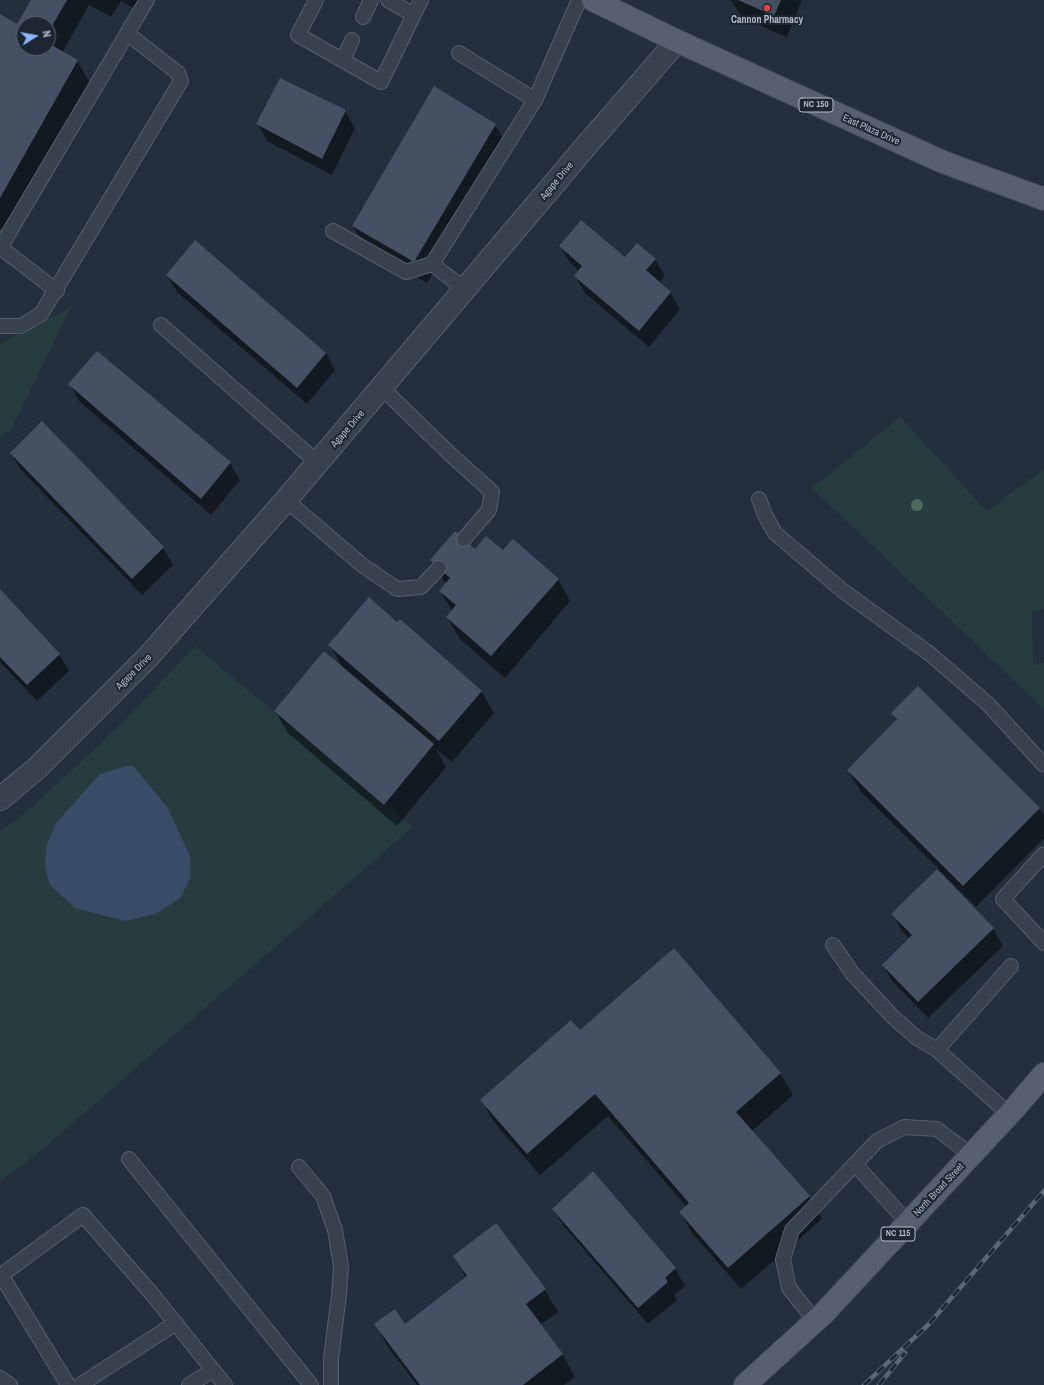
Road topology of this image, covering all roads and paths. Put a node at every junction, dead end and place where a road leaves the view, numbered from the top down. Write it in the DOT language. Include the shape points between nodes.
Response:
graph roads {
  1 [pos="147,0"];
  2 [pos="316,0"];
  3 [pos="371,0"];
  4 [pos="388,0"];
  5 [pos="421,0"];
  6 [pos="578,0"];
  7 [pos="593,0"];
  8 [pos="414,15"];
  9 [pos="363,16"];
  10 [pos="128,34"];
  11 [pos="352,40"];
  12 [pos="678,41"];
  13 [pos="459,53"];
  14 [pos="343,60"];
  15 [pos="536,100"];
  16 [pos="1044,200"];
  17 [pos="333,231"];
  18 [pos="0,248"];
  19 [pos="432,264"];
  20 [pos="466,290"];
  21 [pos="57,291"];
  22 [pos="161,325"];
  23 [pos="0,326"];
  24 [pos="382,388"];
  25 [pos="318,463"];
  26 [pos="759,499"];
  27 [pos="286,500"];
  28 [pos="464,539"];
  29 [pos="439,568"];
  30 [pos="1044,764"];
  31 [pos="0,799"];
  32 [pos="1044,854"];
  33 [pos="1044,943"];
  34 [pos="833,945"];
  35 [pos="1011,966"];
  36 [pos="937,1050"];
  37 [pos="1044,1074"];
  38 [pos="1009,1114"];
  39 [pos="972,1155"];
  40 [pos="129,1158"];
  41 [pos="855,1164"];
  42 [pos="299,1167"];
  43 [pos="908,1223"];
  44 [pos="1,1275"];
  45 [pos="816,1322"];
  46 [pos="176,1323"];
  47 [pos="213,1370"];
  48 [pos="0,1378"];
  49 [pos="10,1385"];
  50 [pos="68,1385"];
  51 [pos="80,1385"];
  52 [pos="189,1385"];
  53 [pos="225,1385"];
  54 [pos="311,1385"];
  55 [pos="331,1385"];
  56 [pos="745,1385"];
  1 -- 10 [label="lane"];
  2 -- 14 [label="lane" via="298,35"];
  3 -- 9 [label="lane"];
  4 -- 8 [label="lane"];
  5 -- 8 [label="lane"];
  6 -- 15 [label="lane"];
  7 -- 12 [label="main road, East Plaza Drive / NC 150"];
  8 -- 14 [label="lane" via="382,82"];
  10 -- 18 [label="lane"];
  10 -- 21 [label="lane" via="178,73 181,81"];
  11 -- 14 [label="lane"];
  12 -- 16 [label="main road, East Plaza Drive / NC 150" via="943,162"];
  12 -- 20 [label="street, Agape Drive"];
  13 -- 15 [label="lane"];
  15 -- 19 [label="lane"];
  17 -- 19 [label="lane" via="406,272"];
  18 -- 21 [label="lane"];
  19 -- 20 [label="lane"];
  20 -- 24 [label="street, Agape Drive"];
  21 -- 23 [label="lane" via="42,314 21,326"];
  22 -- 25 [label="lane"];
  24 -- 25 [label="street, Agape Drive"];
  24 -- 28 [label="lane" via="492,492 489,510"];
  25 -- 27 [label="street, Agape Drive"];
  26 -- 30 [label="lane" via="775,533 842,591 930,654 988,704"];
  27 -- 29 [label="lane" via="362,565 397,588 421,586"];
  27 -- 31 [label="street, Agape Drive" via="148,657 37,768"];
  32 -- 33 [label="lane" via="1003,899"];
  34 -- 36 [label="lane" via="852,973 893,1017 917,1038"];
  35 -- 36 [label="lane"];
  36 -- 38 [label="lane"];
  37 -- 38 [label="main road, North Broad Street / NC 115"];
  38 -- 39 [label="main road, North Broad Street / NC 115"];
  39 -- 41 [label="lane" via="937,1130 904,1127 877,1141"];
  39 -- 43 [label="main road, North Broad Street / NC 115"];
  40 -- 54 [label="lane"];
  41 -- 43 [label="lane"];
  41 -- 45 [label="lane" via="792,1230 783,1259 789,1288"];
  42 -- 55 [label="lane" via="323,1196 335,1230 341,1266 331,1358"];
  43 -- 45 [label="main road, North Broad Street / NC 115"];
  44 -- 46 [label="lane" via="83,1215"];
  44 -- 50 [label="lane"];
  45 -- 56 [label="main road, North Broad Street / NC 115"];
  46 -- 47 [label="lane"];
  46 -- 51 [label="lane"];
  47 -- 52 [label="lane"];
  47 -- 53 [label="lane"];
  48 -- 49 [label="lane"];
}
